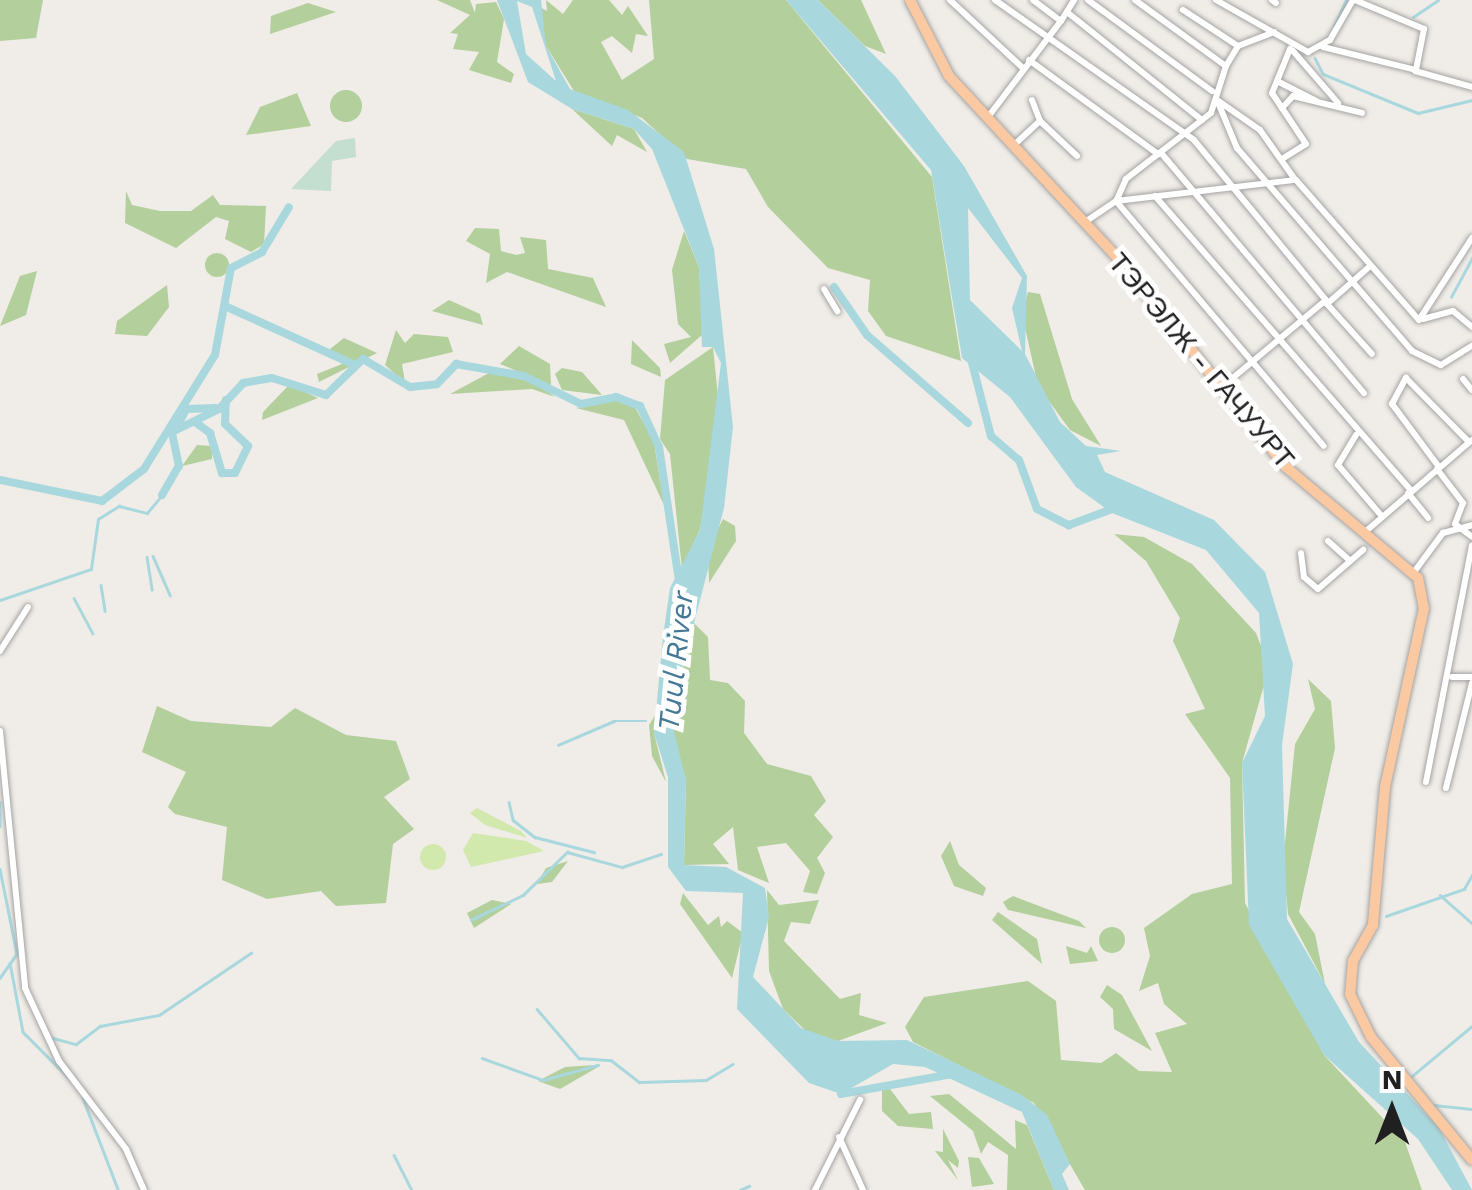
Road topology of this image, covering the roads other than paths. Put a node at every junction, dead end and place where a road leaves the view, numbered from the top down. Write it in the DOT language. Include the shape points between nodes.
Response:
graph roads {
  1 [pos="910,0"];
  2 [pos="950,0"];
  3 [pos="995,0"];
  4 [pos="1033,0"];
  5 [pos="1074,0"];
  6 [pos="1088,0"];
  7 [pos="1135,0"];
  8 [pos="1216,0"];
  9 [pos="1354,0"];
  10 [pos="1184,10"];
  11 [pos="1068,12"];
  12 [pos="1061,21"];
  13 [pos="1275,31"];
  14 [pos="1048,38"];
  15 [pos="1238,46"];
  16 [pos="1322,46"];
  17 [pos="1291,50"];
  18 [pos="1030,60"];
  19 [pos="1226,66"];
  20 [pos="1023,68"];
  21 [pos="1415,71"];
  22 [pos="1277,81"];
  23 [pos="1472,87"];
  24 [pos="1214,95"];
  25 [pos="1032,100"];
  26 [pos="1318,102"];
  27 [pos="1338,103"];
  28 [pos="1282,110"];
  29 [pos="1362,113"];
  30 [pos="987,118"];
  31 [pos="1202,120"];
  32 [pos="1040,121"];
  33 [pos="1187,134"];
  34 [pos="1012,147"];
  35 [pos="1160,154"];
  36 [pos="1077,156"];
  37 [pos="1282,159"];
  38 [pos="1296,180"];
  39 [pos="1268,184"];
  40 [pos="1230,188"];
  41 [pos="1195,191"];
  42 [pos="1154,196"];
  43 [pos="1116,201"];
  44 [pos="1085,222"];
  45 [pos="1472,238"];
  46 [pos="1369,267"];
  47 [pos="1351,282"];
  48 [pos="824,289"];
  49 [pos="1327,304"];
  50 [pos="837,311"];
  51 [pos="1422,319"];
  52 [pos="1305,323"];
  53 [pos="1472,327"];
  54 [pos="1279,342"];
  55 [pos="1472,346"];
  56 [pos="1372,354"];
  57 [pos="1254,360"];
  58 [pos="1463,379"];
  59 [pos="1224,386"];
  60 [pos="1472,390"];
  61 [pos="1364,392"];
  62 [pos="1356,435"];
  63 [pos="1470,444"];
  64 [pos="1324,446"];
  65 [pos="1438,468"];
  66 [pos="1409,492"];
  67 [pos="1380,514"];
  68 [pos="1428,518"];
  69 [pos="1472,525"];
  70 [pos="1461,527"];
  71 [pos="1364,533"];
  72 [pos="1472,538"];
  73 [pos="1328,540"];
  74 [pos="1472,546"];
  75 [pos="1363,550"];
  76 [pos="1300,553"];
  77 [pos="1350,561"];
  78 [pos="1414,572"];
  79 [pos="28,607"];
  80 [pos="0,652"];
  81 [pos="1451,678"];
  82 [pos="1472,680"];
  83 [pos="0,732"];
  84 [pos="1426,782"];
  85 [pos="1446,788"];
  86 [pos="860,1100"];
  87 [pos="839,1136"];
  88 [pos="1472,1160"];
  89 [pos="144,1190"];
  90 [pos="815,1190"];
  91 [pos="863,1190"];
  1 -- 30 [label="main road, ТЭРЭЛЖ - ГАЧУУРТ" via="949,76"];
  2 -- 20 [label="street"];
  3 -- 14 [label="street"];
  4 -- 12 [label="street"];
  5 -- 11 [label="street"];
  6 -- 24 [label="street"];
  7 -- 19 [label="street"];
  8 -- 13 [label="street"];
  9 -- 16 [label="street"];
  9 -- 21 [label="street" via="1424,29"];
  10 -- 15 [label="street"];
  11 -- 12 [label="street"];
  11 -- 31 [label="street"];
  12 -- 14 [label="street"];
  13 -- 15 [label="street"];
  13 -- 17 [label="street"];
  14 -- 18 [label="street"];
  14 -- 33 [label="street"];
  15 -- 19 [label="street"];
  16 -- 17 [label="street"];
  16 -- 21 [label="street"];
  17 -- 22 [label="street"];
  17 -- 27 [label="street"];
  18 -- 20 [label="street"];
  18 -- 35 [label="street"];
  19 -- 24 [label="street"];
  20 -- 30 [label="street"];
  21 -- 23 [label="street"];
  22 -- 26 [label="street"];
  22 -- 28 [label="street" via="1272,92"];
  24 -- 31 [label="street"];
  24 -- 37 [label="street"];
  24 -- 39 [label="street" via="1237,148"];
  25 -- 32 [label="street"];
  26 -- 27 [label="street"];
  26 -- 28 [label="street" via="1289,96"];
  27 -- 29 [label="street"];
  28 -- 37 [label="street" via="1306,144"];
  30 -- 34 [label="main road, ТЭРЭЛЖ - ГАЧУУРТ"];
  31 -- 33 [label="street"];
  32 -- 34 [label="street"];
  32 -- 36 [label="street"];
  33 -- 35 [label="street"];
  33 -- 40 [label="street"];
  34 -- 44 [label="main road, ТЭРЭЛЖ - ГАЧУУРТ"];
  35 -- 41 [label="street"];
  35 -- 43 [label="street" via="1118,187"];
  37 -- 38 [label="street"];
  38 -- 39 [label="street"];
  38 -- 46 [label="street"];
  39 -- 40 [label="street"];
  39 -- 47 [label="street"];
  40 -- 41 [label="street"];
  40 -- 49 [label="street"];
  41 -- 42 [label="street"];
  41 -- 52 [label="street"];
  42 -- 43 [label="street"];
  42 -- 54 [label="street"];
  43 -- 44 [label="street"];
  43 -- 57 [label="street"];
  44 -- 59 [label="main road, ТЭРЭЛЖ - ГАЧУУРТ"];
  45 -- 51 [label="street"];
  46 -- 47 [label="street"];
  46 -- 51 [label="street"];
  47 -- 49 [label="street"];
  47 -- 55 [label="street" via="1427,362 1441,365"];
  48 -- 50 [label="street"];
  49 -- 52 [label="street"];
  49 -- 56 [label="street"];
  51 -- 53 [label="street" via="1453,312"];
  52 -- 54 [label="street"];
  52 -- 61 [label="street"];
  54 -- 57 [label="street"];
  54 -- 62 [label="street"];
  57 -- 59 [label="street"];
  57 -- 64 [label="street"];
  58 -- 60 [label="street"];
  59 -- 71 [label="main road, ТЭРЭЛЖ - ГАЧУУРТ" via="1286,466"];
  62 -- 66 [label="street"];
  62 -- 67 [label="street" via="1338,465"];
  63 -- 65 [label="street"];
  63 -- 65 [label="street" via="1406,378 1392,404"];
  65 -- 66 [label="street"];
  65 -- 70 [label="street" via="1464,503"];
  66 -- 67 [label="street"];
  66 -- 68 [label="street"];
  67 -- 71 [label="street"];
  69 -- 70 [label="street"];
  70 -- 72 [label="street"];
  70 -- 78 [label="street" via="1443,533"];
  71 -- 78 [label="main road, ТЭРЭЛЖ - ГАЧУУРТ"];
  73 -- 77 [label="street"];
  74 -- 81 [label="street"];
  75 -- 77 [label="street"];
  76 -- 77 [label="street" via="1314,589"];
  78 -- 88 [label="main road" via="1423,616 1384,787 1372,925 1353,961 1350,994 1372,1037"];
  79 -- 80 [label="street"];
  81 -- 82 [label="street"];
  81 -- 84 [label="street"];
  82 -- 85 [label="street"];
  83 -- 89 [label="street" via="24,988 58,1061 126,1148"];
  86 -- 87 [label="street"];
  87 -- 90 [label="street"];
  87 -- 91 [label="street"];
}
